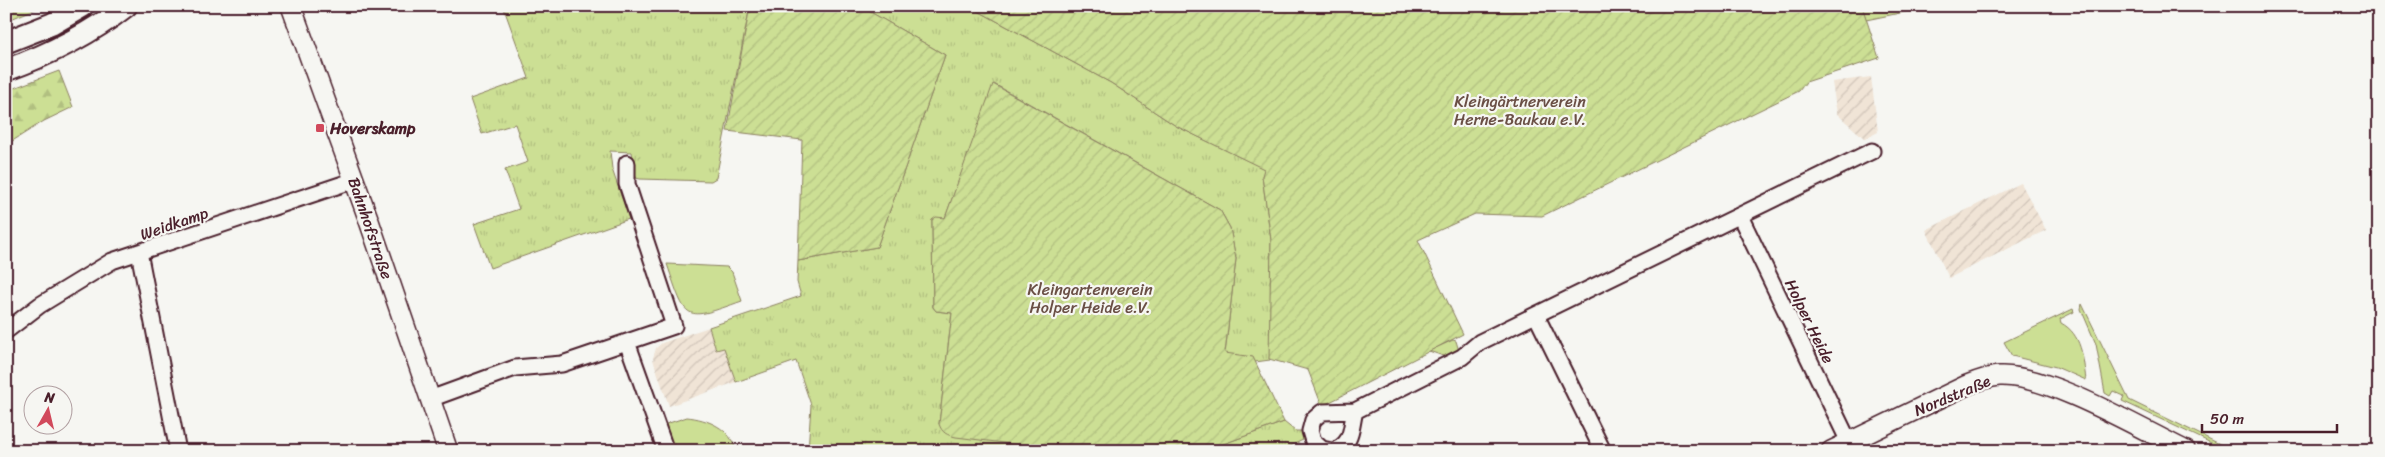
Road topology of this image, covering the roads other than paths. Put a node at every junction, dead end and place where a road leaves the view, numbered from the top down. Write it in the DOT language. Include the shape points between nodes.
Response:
graph roads {
  1 [pos="83,6"];
  2 [pos="126,6"];
  3 [pos="291,6"];
  4 [pos="6,42"];
  5 [pos="6,70"];
  6 [pos="1872,151"];
  7 [pos="626,163"];
  8 [pos="355,180"];
  9 [pos="1740,216"];
  10 [pos="139,252"];
  11 [pos="1536,315"];
  12 [pos="6,330"];
  13 [pos="627,342"];
  14 [pos="430,399"];
  15 [pos="1355,411"];
  16 [pos="1849,442"];
  17 [pos="178,451"];
  18 [pos="448,451"];
  19 [pos="666,451"];
  20 [pos="1333,451"];
  21 [pos="1602,451"];
  22 [pos="1831,451"];
  23 [pos="2186,451"];
  1 -- 4 [label="main road" via="52,24"];
  2 -- 5 [label="main road" via="100,27 71,43"];
  3 -- 8 [label="street, Bahnhofstraße"];
  6 -- 9 [label="street"];
  7 -- 13 [label="street" via="627,184 674,326"];
  8 -- 10 [label="street, Weidkamp"];
  8 -- 14 [label="street, Bahnhofstraße"];
  9 -- 11 [label="street"];
  9 -- 16 [label="street, Holper Heide"];
  10 -- 12 [label="street" via="112,262 40,305"];
  10 -- 17 [label="street, Weidkamp"];
  11 -- 15 [label="street" via="1480,342 1462,358"];
  11 -- 21 [label="street"];
  13 -- 14 [label="street" via="562,364 515,368"];
  13 -- 19 [label="street"];
  14 -- 18 [label="street, Bahnhofstraße"];
  15 -- 20 [label="street" via="1351,436 1344,446"];
  15 -- 20 [label="street" via="1322,412 1313,420 1310,430 1313,441 1322,449"];
  16 -- 22 [label="street, Nordstraße"];
  16 -- 23 [label="street, Nordstraße" via="1966,385 2001,376 2041,382"];
}
